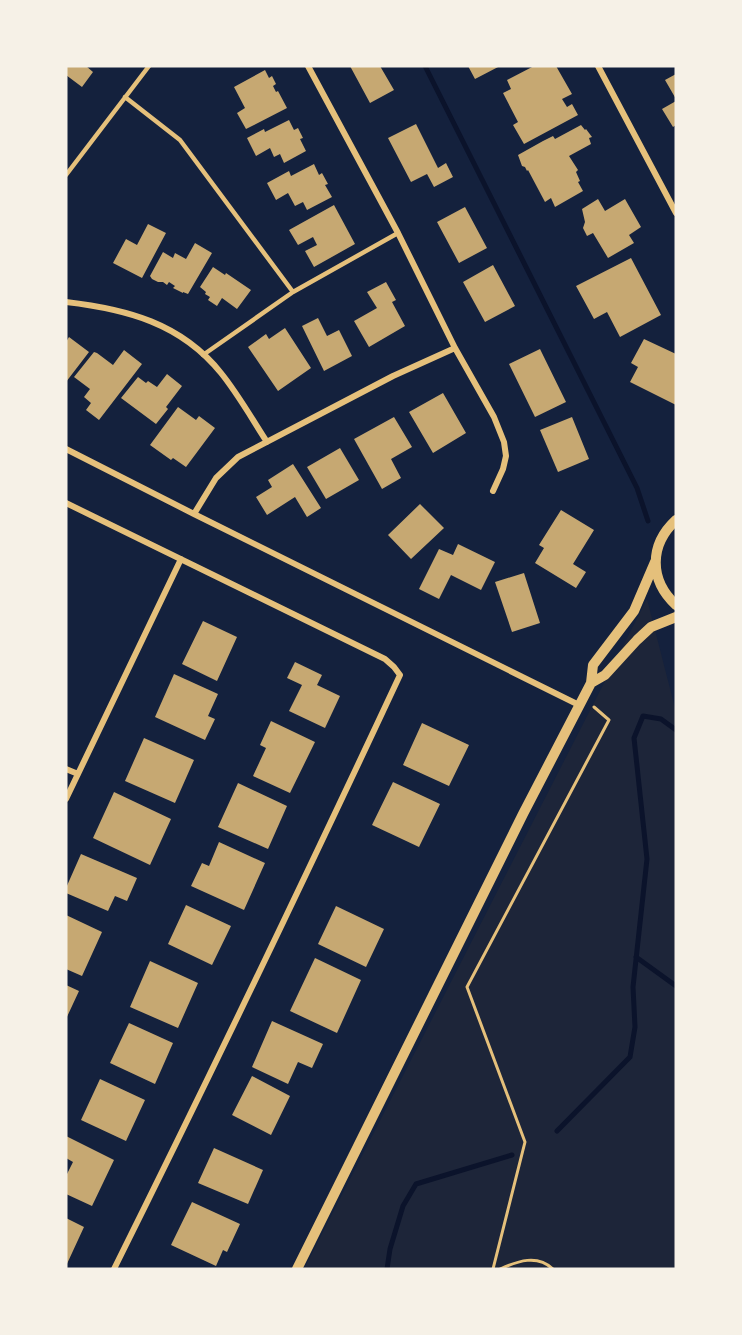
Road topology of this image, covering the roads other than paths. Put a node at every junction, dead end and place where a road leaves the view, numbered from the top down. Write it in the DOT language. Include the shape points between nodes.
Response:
graph roads {
  1 [pos="149,66"];
  2 [pos="308,66"];
  3 [pos="598,66"];
  4 [pos="124,97"];
  5 [pos="66,175"];
  6 [pos="676,213"];
  7 [pos="398,233"];
  8 [pos="293,292"];
  9 [pos="66,302"];
  10 [pos="455,348"];
  11 [pos="203,355"];
  12 [pos="267,442"];
  13 [pos="66,449"];
  14 [pos="493,491"];
  15 [pos="66,503"];
  16 [pos="194,514"];
  17 [pos="676,520"];
  18 [pos="180,559"];
  19 [pos="655,562"];
  20 [pos="676,605"];
  21 [pos="676,617"];
  22 [pos="591,683"];
  23 [pos="579,705"];
  24 [pos="66,769"];
  25 [pos="78,774"];
  26 [pos="66,799"];
  27 [pos="114,1269"];
  28 [pos="297,1269"];
  1 -- 4 [label="lane"];
  2 -- 7 [label="street"];
  3 -- 6 [label="street"];
  4 -- 5 [label="lane"];
  4 -- 8 [label="lane" via="180,140"];
  7 -- 8 [label="lane"];
  7 -- 10 [label="street"];
  8 -- 11 [label="lane"];
  9 -- 11 [label="street" via="144,318 165,327"];
  10 -- 12 [label="street"];
  10 -- 14 [label="street" via="504,442 506,456"];
  11 -- 12 [label="street" via="221,372"];
  12 -- 16 [label="street" via="238,457 216,478"];
  13 -- 16 [label="street"];
  15 -- 18 [label="street"];
  16 -- 23 [label="street"];
  17 -- 19 [label="street" via="666,529"];
  18 -- 25 [label="street"];
  18 -- 27 [label="street" via="385,659 400,675"];
  19 -- 20 [label="street" via="658,579"];
  19 -- 22 [label="street" via="634,611 593,665"];
  21 -- 22 [label="street" via="651,627 605,675"];
  22 -- 23 [label="street"];
  23 -- 28 [label="street"];
  24 -- 25 [label="street"];
  25 -- 26 [label="street"];
}
